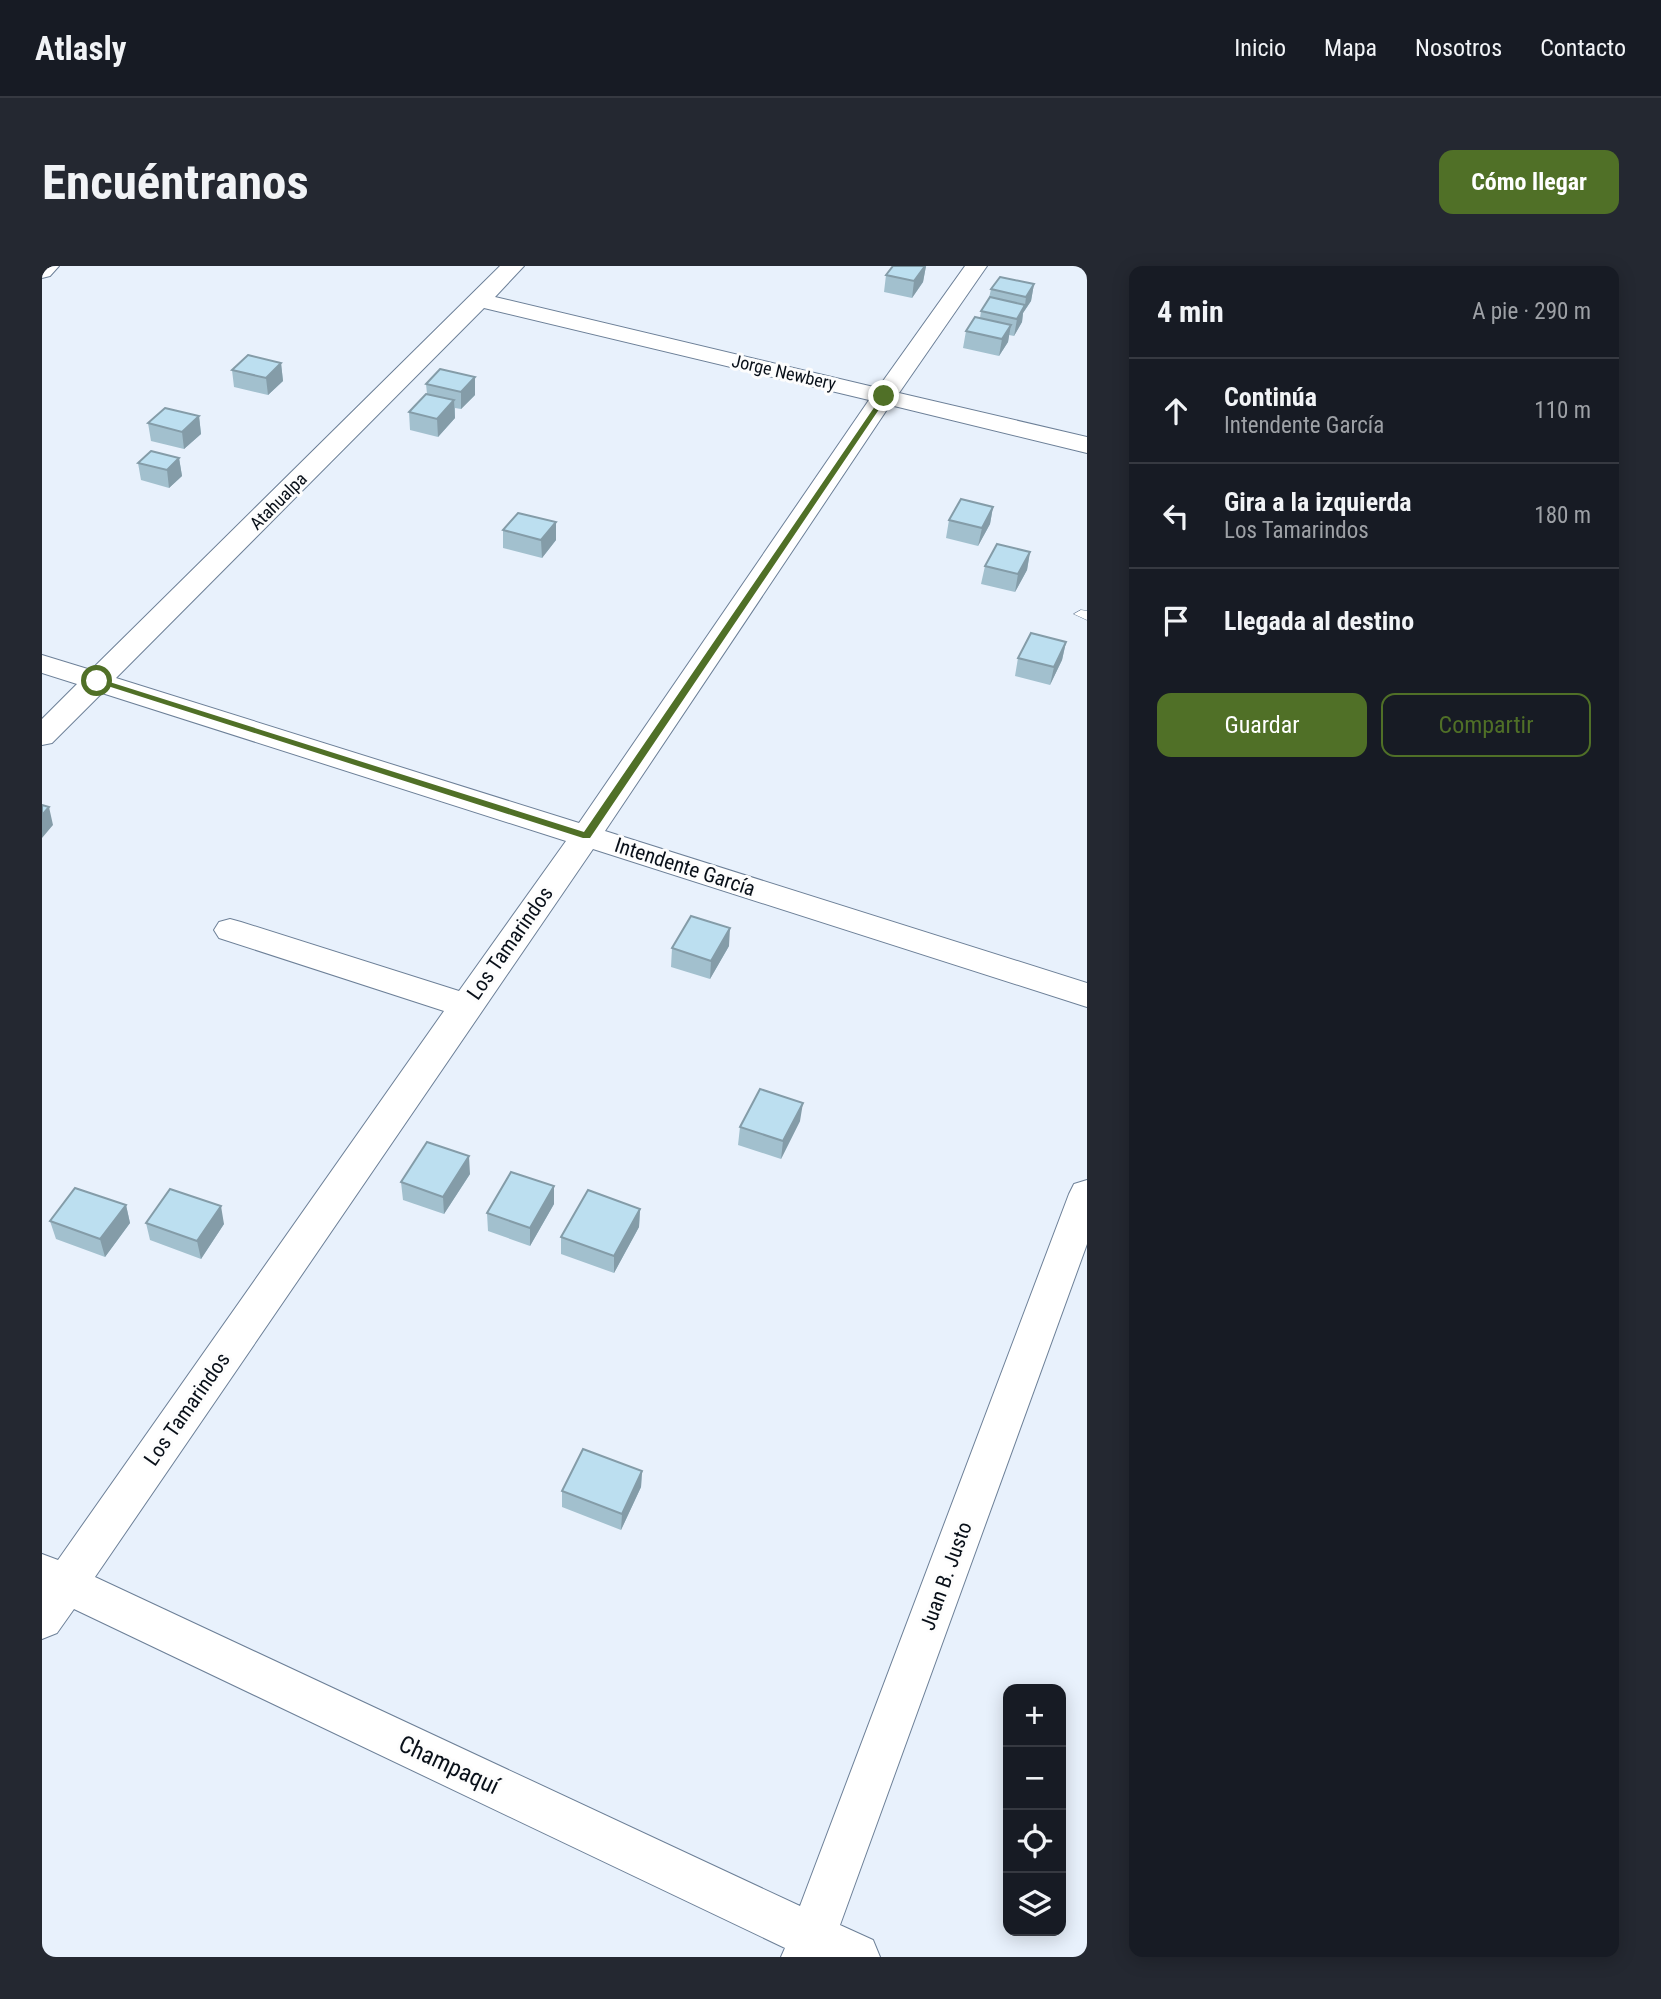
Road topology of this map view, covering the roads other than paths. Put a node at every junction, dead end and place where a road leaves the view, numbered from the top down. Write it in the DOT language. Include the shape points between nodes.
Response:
graph roads {
  1 [pos="48,266"];
  2 [pos="513,266"];
  3 [pos="976,266"];
  4 [pos="42,271"];
  5 [pos="481,300"];
  6 [pos="884,396"];
  7 [pos="1087,445"];
  8 [pos="42,664"];
  9 [pos="97,681"];
  10 [pos="42,736"];
  11 [pos="586,836"];
  12 [pos="230,930"];
  13 [pos="1087,995"];
  14 [pos="466,1006"];
  15 [pos="1087,1194"];
  16 [pos="50,1592"];
  17 [pos="809,1947"];
  18 [pos="856,1957"];
  1 -- 4 [label="street"];
  2 -- 5 [label="street, Atahualpa"];
  3 -- 6 [label="street, Los Tamarindos"];
  5 -- 6 [label="street, Jorge Newbery"];
  5 -- 9 [label="street, Atahualpa"];
  6 -- 7 [label="street, Jorge Newbery"];
  6 -- 11 [label="street, Los Tamarindos"];
  8 -- 9 [label="street, Intendente García"];
  9 -- 10 [label="street, Atahualpa"];
  9 -- 11 [label="street, Intendente García"];
  11 -- 13 [label="street, Intendente García"];
  11 -- 14 [label="street, Los Tamarindos"];
  12 -- 14 [label="street"];
  14 -- 16 [label="street, Los Tamarindos"];
  15 -- 17 [label="street, Juan B. Justo"];
  16 -- 17 [label="street, Champaquí"];
  17 -- 18 [label="street, Champaquí"];
}
